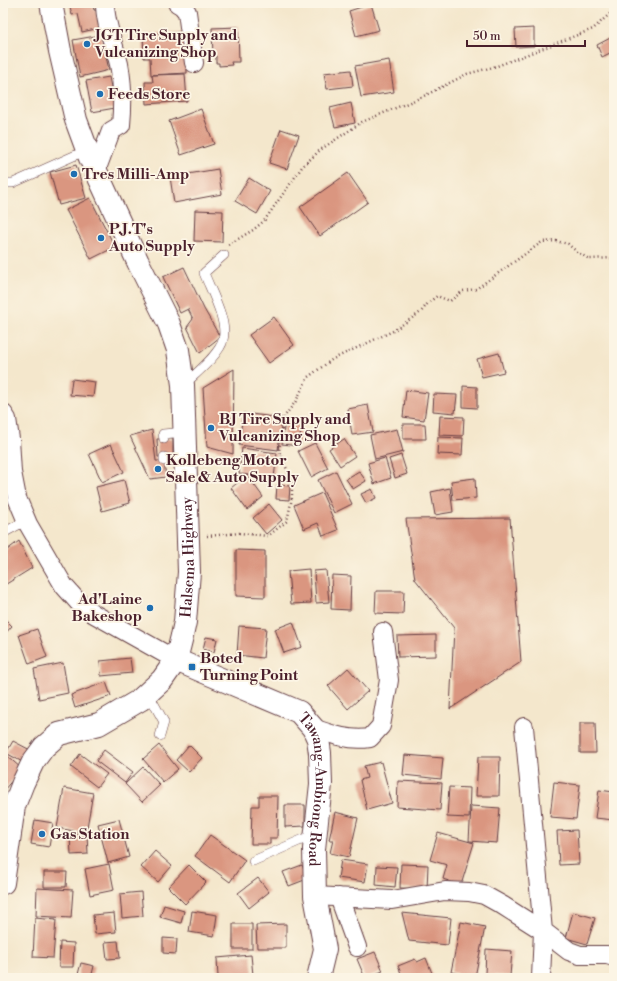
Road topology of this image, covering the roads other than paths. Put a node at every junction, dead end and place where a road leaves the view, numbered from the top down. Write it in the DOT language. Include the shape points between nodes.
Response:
graph roads {
  1 [pos="51,3"];
  2 [pos="105,3"];
  3 [pos="176,3"];
  4 [pos="194,63"];
  5 [pos="87,150"];
  6 [pos="96,171"];
  7 [pos="3,183"];
  8 [pos="223,252"];
  9 [pos="184,385"];
  10 [pos="3,413"];
  11 [pos="185,432"];
  12 [pos="164,439"];
  13 [pos="164,457"];
  14 [pos="185,460"];
  15 [pos="27,520"];
  16 [pos="3,533"];
  17 [pos="383,632"];
  18 [pos="176,660"];
  19 [pos="148,693"];
  20 [pos="524,727"];
  21 [pos="313,728"];
  22 [pos="160,736"];
  23 [pos="316,833"];
  24 [pos="253,861"];
  25 [pos="3,883"];
  26 [pos="315,896"];
  27 [pos="340,897"];
  28 [pos="543,931"];
  29 [pos="357,947"];
  30 [pos="614,957"];
  31 [pos="318,978"];
  32 [pos="541,978"];
  1 -- 5 [label="main road, Halsema Highway" via="76,120"];
  2 -- 6 [label="street" via="123,89 123,108 121,125 111,131"];
  3 -- 4 [label="street" via="187,12"];
  5 -- 6 [label="main road, Halsema Highway"];
  5 -- 7 [label="lane" via="13,183"];
  6 -- 9 [label="main road, Halsema Highway" via="169,324 178,350"];
  8 -- 9 [label="lane" via="204,273 223,322 223,341 220,348"];
  9 -- 11 [label="main road, Halsema Highway"];
  10 -- 15 [label="street" via="7,419 17,498"];
  11 -- 12 [label="lane" via="163,434"];
  11 -- 14 [label="main road, Halsema Highway"];
  13 -- 14 [label="lane" via="164,461"];
  14 -- 18 [label="main road, Halsema Highway" via="189,572 185,622"];
  15 -- 16 [label="lane"];
  15 -- 18 [label="street" via="64,586 80,604"];
  17 -- 21 [label="street" via="390,680 381,726 370,738 359,740"];
  18 -- 19 [label="main road, Halsema Highway" via="162,680"];
  18 -- 21 [label="main road, Tawang-Ambiong Road" via="299,712"];
  19 -- 22 [label="lane" via="164,722"];
  19 -- 25 [label="main road, Halsema Highway" via="99,724 59,734 40,752 26,776 14,806"];
  20 -- 28 [label="street"];
  21 -- 23 [label="main road, Tawang-Ambiong Road" via="318,739 321,765"];
  23 -- 24 [label="lane"];
  23 -- 26 [label="main road, Tawang-Ambiong Road"];
  26 -- 27 [label="street"];
  26 -- 31 [label="main road, Tawang-Ambiong Road" via="325,949"];
  27 -- 28 [label="street" via="392,900 445,891 469,892 484,895"];
  27 -- 29 [label="street"];
  28 -- 30 [label="street" via="569,951 580,955"];
  28 -- 32 [label="street"];
}
